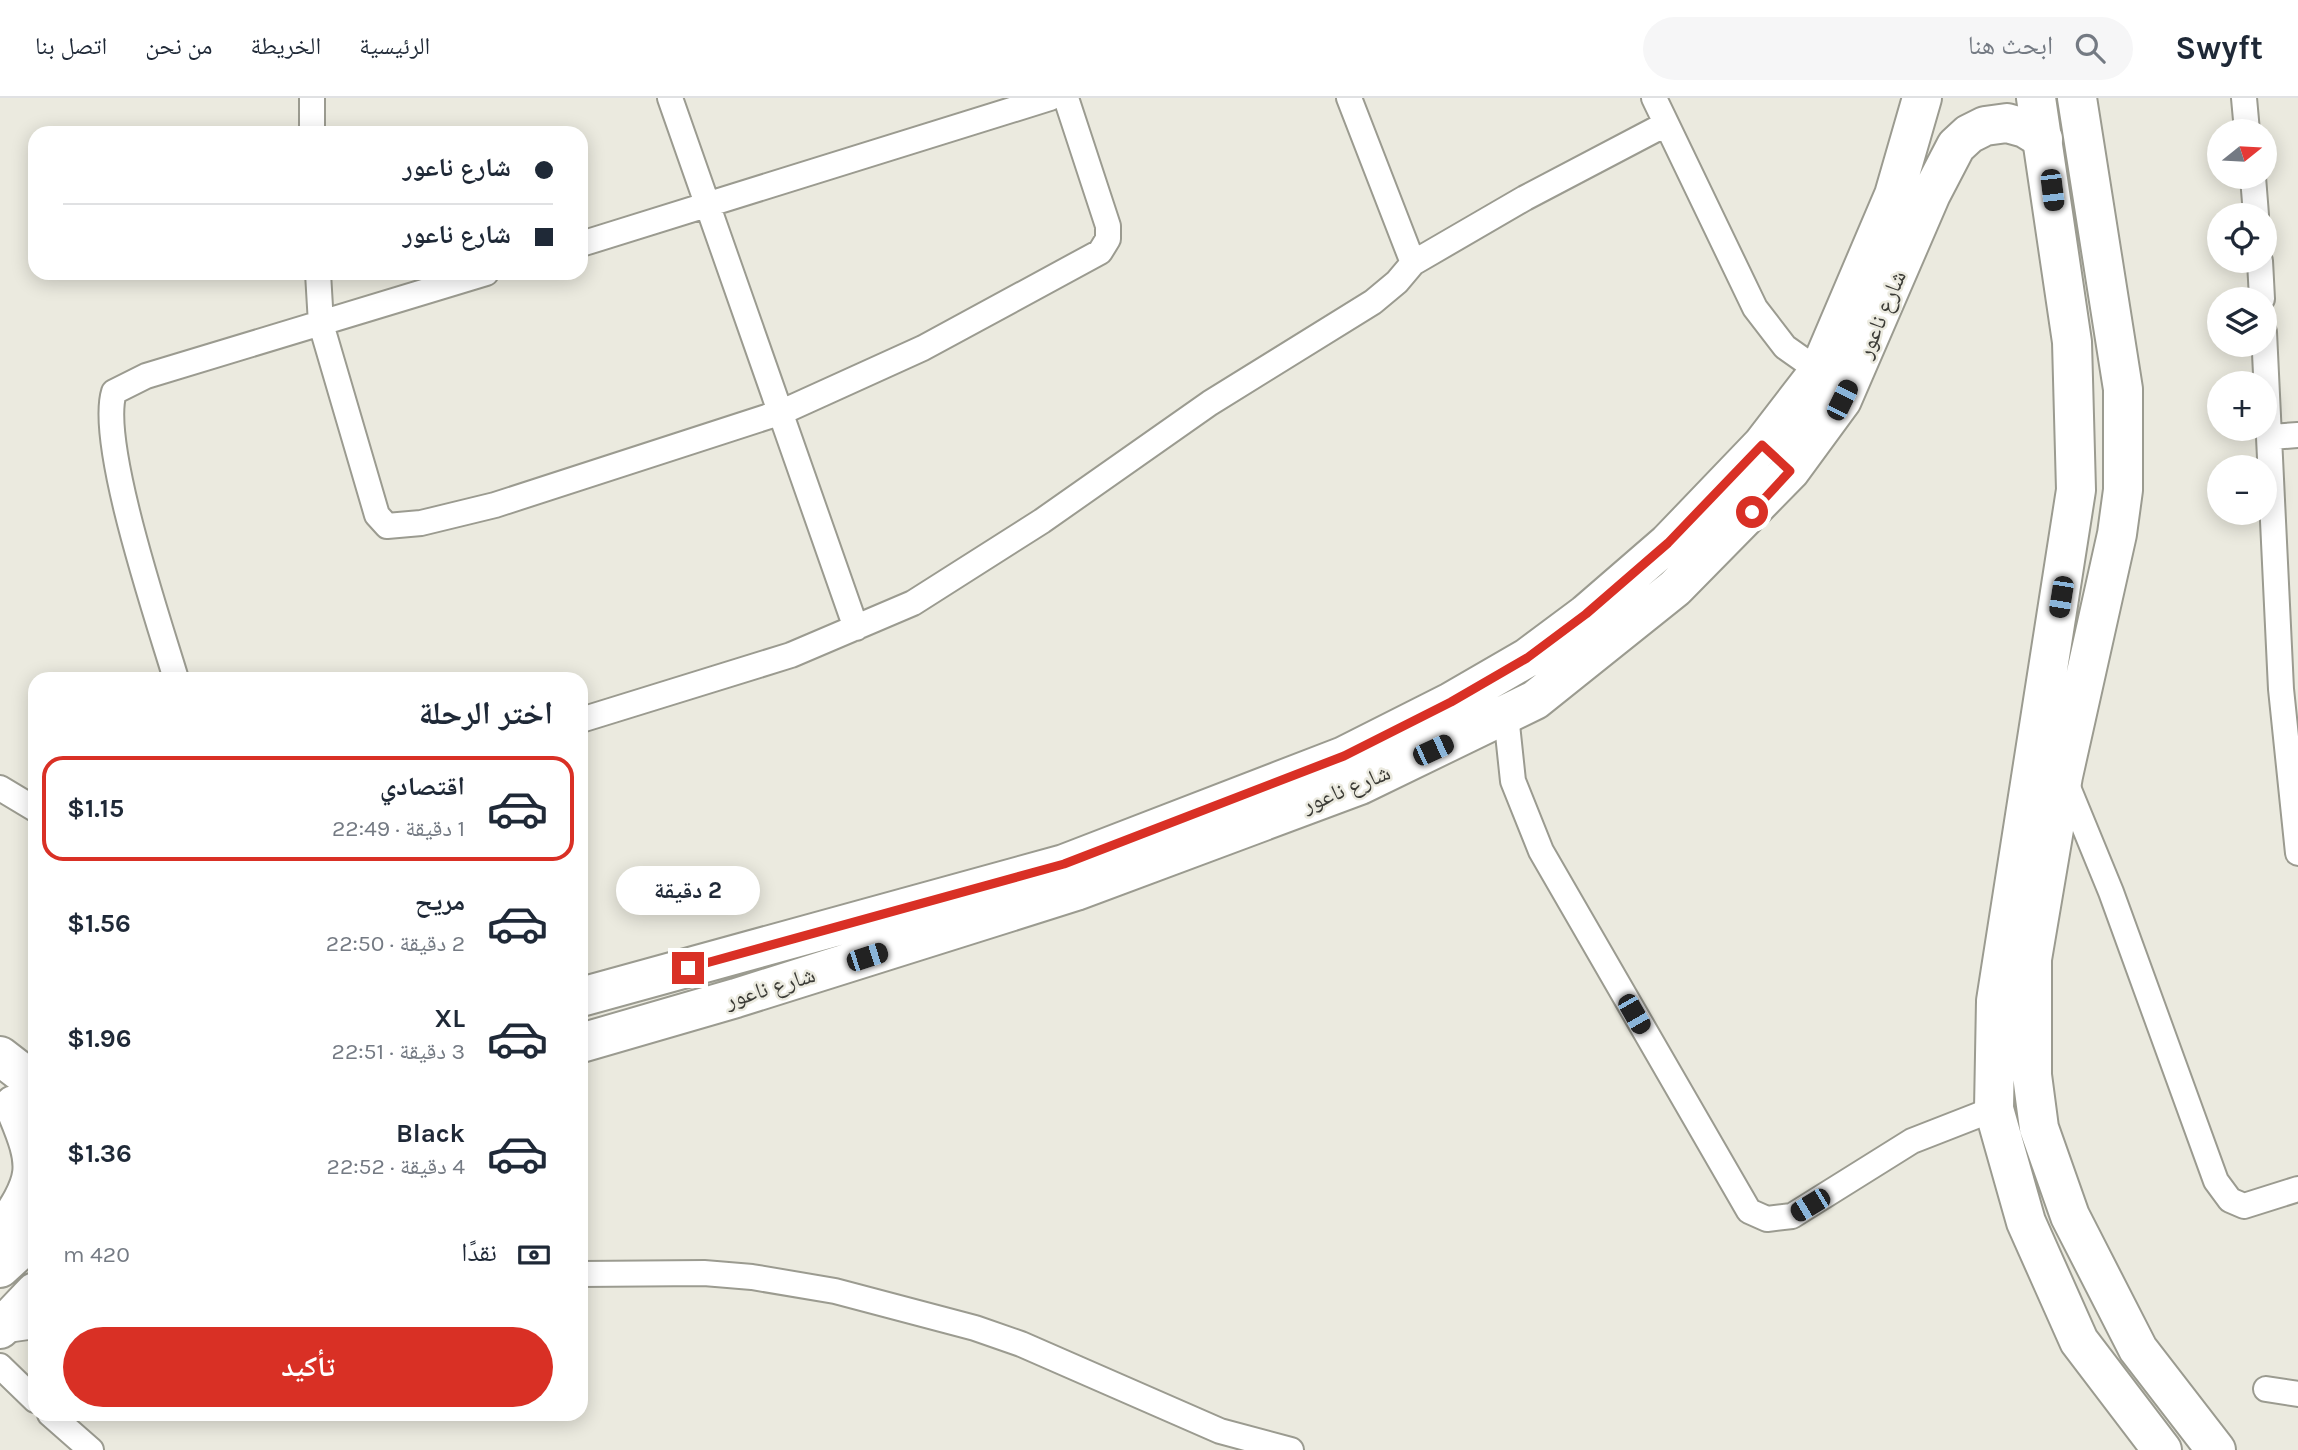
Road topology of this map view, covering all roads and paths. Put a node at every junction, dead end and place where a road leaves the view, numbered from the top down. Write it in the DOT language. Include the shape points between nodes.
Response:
graph roads {
  1 [pos="312,98"];
  2 [pos="670,98"];
  3 [pos="1050,98"];
  4 [pos="1066,98"];
  5 [pos="1349,98"];
  6 [pos="1654,98"];
  7 [pos="1922,98"];
  8 [pos="2036,98"];
  9 [pos="2077,98"];
  10 [pos="2244,98"];
  11 [pos="2246,119"];
  12 [pos="1664,124"];
  13 [pos="312,126"];
  14 [pos="2043,139"];
  15 [pos="709,206"];
  16 [pos="588,242"];
  17 [pos="1413,262"];
  18 [pos="318,280"];
  19 [pos="463,280"];
  20 [pos="321,324"];
  21 [pos="1819,371"];
  22 [pos="782,412"];
  23 [pos="2298,435"];
  24 [pos="2277,437"];
  25 [pos="2271,441"];
  26 [pos="1762,445"];
  27 [pos="2077,457"];
  28 [pos="2124,462"];
  29 [pos="1790,471"];
  30 [pos="2074,522"];
  31 [pos="2117,534"];
  32 [pos="856,628"];
  33 [pos="174,672"];
  34 [pos="1506,715"];
  35 [pos="588,718"];
  36 [pos="2293,760"];
  37 [pos="2063,776"];
  38 [pos="0,788"];
  39 [pos="28,805"];
  40 [pos="2298,853"];
  41 [pos="588,995"];
  42 [pos="588,1041"];
  43 [pos="0,1056"];
  44 [pos="21,1100"];
  45 [pos="1994,1109"];
  46 [pos="28,1135"];
  47 [pos="28,1188"];
  48 [pos="2298,1189"];
  49 [pos="0,1237"];
  50 [pos="28,1242"];
  51 [pos="0,1268"];
  52 [pos="588,1274"];
  53 [pos="28,1300"];
  54 [pos="28,1327"];
  55 [pos="0,1330"];
  56 [pos="0,1366"];
  57 [pos="2266,1389"];
  58 [pos="28,1393"];
  59 [pos="2298,1394"];
  60 [pos="58,1421"];
  61 [pos="91,1450"];
  62 [pos="1291,1450"];
  63 [pos="2162,1450"];
  64 [pos="2216,1450"];
  1 -- 13 [label="street"];
  2 -- 15 [label="street"];
  3 -- 15 [label="street"];
  4 -- 22 [label="street" via="1108,226 1106,246 923,348"];
  5 -- 17 [label="street"];
  6 -- 12 [label="street"];
  7 -- 21 [label="main road, شارع ناعور" via="1894,195"];
  8 -- 14 [label="main road"];
  9 -- 28 [label="main road" via="2123,389"];
  10 -- 11 [label="street"];
  12 -- 17 [label="street"];
  12 -- 21 [label="street" via="1769,331"];
  14 -- 27 [label="main road" via="2072,342"];
  14 -- 29 [label="main road, شارع ناعور" via="2007,123 1985,126 1956,146 1842,400"];
  15 -- 16 [label="street"];
  15 -- 22 [label="street"];
  17 -- 32 [label="street" via="1373,302 1210,403 1042,521 913,603"];
  18 -- 20 [label="street"];
  19 -- 20 [label="street"];
  20 -- 22 [label="street" via="377,515 387,526 421,523 495,505"];
  20 -- 33 [label="street" via="146,376 114,392 124,496"];
  21 -- 26 [label="main road, شارع ناعور"];
  22 -- 32 [label="street"];
  23 -- 24 [label="street"];
  25 -- 36 [label="street" via="2281,689"];
  26 -- 29 [label="main road"];
  26 -- 41 [label="main road, شارع ناعور" via="1668,543 1527,658 1344,756 1064,864"];
  27 -- 28 [label="main road"];
  27 -- 30 [label="main road"];
  28 -- 31 [label="main road"];
  29 -- 34 [label="main road, شارع ناعور" via="1675,588 1535,701"];
  30 -- 31 [label="main road"];
  30 -- 45 [label="main road" via="1996,1001"];
  31 -- 37 [label="main road"];
  32 -- 35 [label="street" via="791,655"];
  34 -- 42 [label="main road, شارع ناعور" via="1360,785 1076,891"];
  34 -- 45 [label="street" via="1513,781 1541,851 1749,1211 1767,1219 1792,1216 1912,1142"];
  36 -- 40 [label="street"];
  37 -- 48 [label="street" via="2111,892 2216,1181 2230,1200 2244,1206"];
  37 -- 64 [label="main road" via="2032,959 2032,1075 2039,1128 2070,1216 2138,1349"];
  38 -- 39 [label="street"];
  43 -- 44 [label="main road"];
  44 -- 46 [label="main road"];
  45 -- 63 [label="main road" via="2026,1223 2078,1341"];
  47 -- 49 [label="main road"];
  50 -- 51 [label="main road"];
  52 -- 62 [label="street" via="704,1273 835,1291 1009,1340 1220,1431"];
  53 -- 55 [label="main road"];
  54 -- 55 [label="street"];
  56 -- 58 [label="street"];
  57 -- 59 [label="street"];
  60 -- 61 [label="street"];
}
